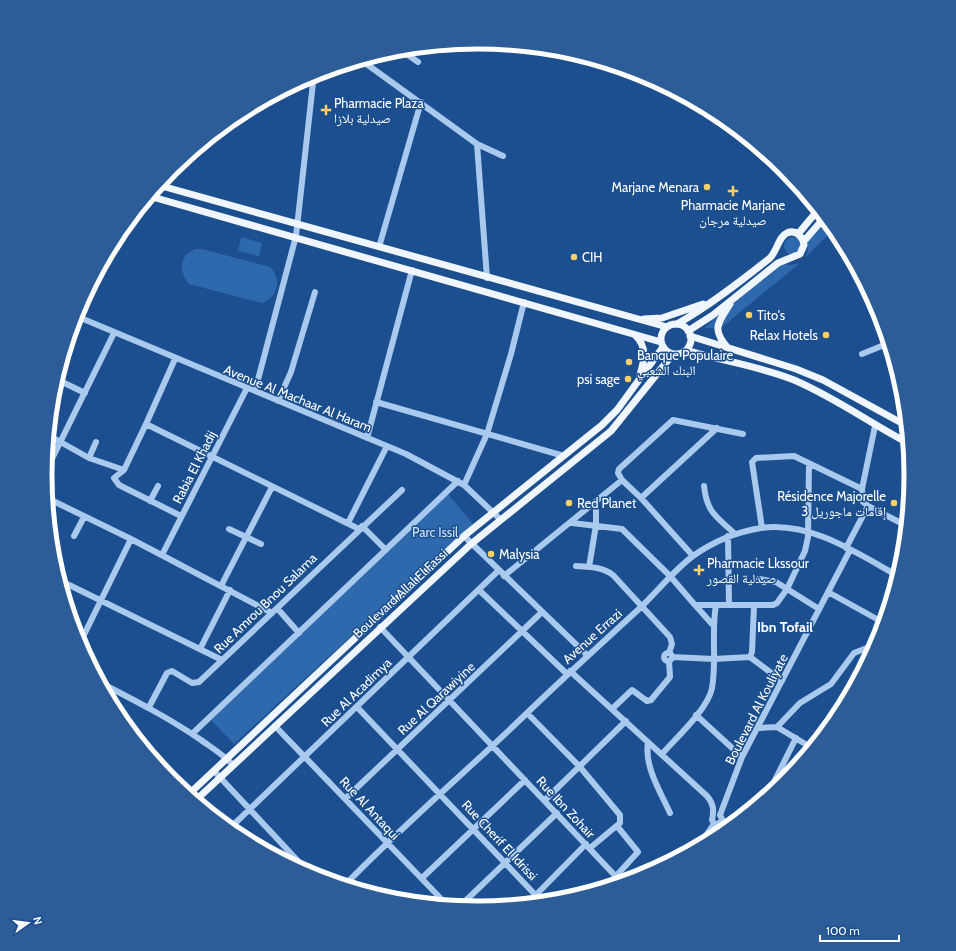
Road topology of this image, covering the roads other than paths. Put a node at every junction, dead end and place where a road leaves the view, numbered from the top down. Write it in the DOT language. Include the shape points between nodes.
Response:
graph roads {
  1 [pos="408,55"];
  2 [pos="418,62"];
  3 [pos="368,64"];
  4 [pos="313,82"];
  5 [pos="421,102"];
  6 [pos="477,144"];
  7 [pos="503,156"];
  8 [pos="164,187"];
  9 [pos="155,197"];
  10 [pos="815,214"];
  11 [pos="820,222"];
  12 [pos="297,224"];
  13 [pos="798,234"];
  14 [pos="296,236"];
  15 [pos="804,241"];
  16 [pos="779,245"];
  17 [pos="379,247"];
  18 [pos="792,257"];
  19 [pos="412,270"];
  20 [pos="486,278"];
  21 [pos="315,292"];
  22 [pos="719,296"];
  23 [pos="734,297"];
  24 [pos="524,302"];
  25 [pos="82,318"];
  26 [pos="634,319"];
  27 [pos="677,324"];
  28 [pos="667,327"];
  29 [pos="114,333"];
  30 [pos="689,334"];
  31 [pos="635,335"];
  32 [pos="662,345"];
  33 [pos="884,345"];
  34 [pos="728,348"];
  35 [pos="686,350"];
  36 [pos="674,354"];
  37 [pos="862,354"];
  38 [pos="175,359"];
  39 [pos="62,382"];
  40 [pos="638,383"];
  41 [pos="247,388"];
  42 [pos="255,391"];
  43 [pos="85,393"];
  44 [pos="278,401"];
  45 [pos="376,402"];
  46 [pos="901,423"];
  47 [pos="146,424"];
  48 [pos="875,426"];
  49 [pos="717,428"];
  50 [pos="487,434"];
  51 [pos="743,434"];
  52 [pos="53,438"];
  53 [pos="367,438"];
  54 [pos="903,441"];
  55 [pos="96,442"];
  56 [pos="60,443"];
  57 [pos="387,446"];
  58 [pos="564,456"];
  59 [pos="212,457"];
  60 [pos="89,458"];
  61 [pos="52,459"];
  62 [pos="808,464"];
  63 [pos="124,470"];
  64 [pos="622,480"];
  65 [pos="458,481"];
  66 [pos="464,485"];
  67 [pos="158,486"];
  68 [pos="704,486"];
  69 [pos="272,487"];
  70 [pos="862,489"];
  71 [pos="402,490"];
  72 [pos="641,498"];
  73 [pos="52,501"];
  74 [pos="150,501"];
  75 [pos="596,503"];
  76 [pos="868,506"];
  77 [pos="493,512"];
  78 [pos="181,516"];
  79 [pos="84,517"];
  80 [pos="500,519"];
  81 [pos="348,523"];
  82 [pos="572,523"];
  83 [pos="902,524"];
  84 [pos="596,525"];
  85 [pos="361,528"];
  86 [pos="762,528"];
  87 [pos="230,529"];
  88 [pos="808,531"];
  89 [pos="735,534"];
  90 [pos="74,536"];
  91 [pos="464,536"];
  92 [pos="728,536"];
  93 [pos="247,537"];
  94 [pos="131,539"];
  95 [pos="261,544"];
  96 [pos="471,544"];
  97 [pos="848,549"];
  98 [pos="386,550"];
  99 [pos="162,555"];
  100 [pos="693,556"];
  101 [pos="576,566"];
  102 [pos="589,567"];
  103 [pos="498,571"];
  104 [pos="893,573"];
  105 [pos="504,576"];
  106 [pos="670,576"];
  107 [pos="759,579"];
  108 [pos="65,583"];
  109 [pos="221,586"];
  110 [pos="787,589"];
  111 [pos="230,590"];
  112 [pos="479,590"];
  113 [pos="828,592"];
  114 [pos="102,601"];
  115 [pos="695,605"];
  116 [pos="716,605"];
  117 [pos="730,605"];
  118 [pos="641,606"];
  119 [pos="754,606"];
  120 [pos="819,609"];
  121 [pos="275,611"];
  122 [pos="542,612"];
  123 [pos="879,620"];
  124 [pos="712,624"];
  125 [pos="380,627"];
  126 [pos="522,631"];
  127 [pos="299,633"];
  128 [pos="83,637"];
  129 [pos="868,647"];
  130 [pos="200,649"];
  131 [pos="587,655"];
  132 [pos="409,656"];
  133 [pos="670,657"];
  134 [pos="750,657"];
  135 [pos="714,659"];
  136 [pos="222,660"];
  137 [pos="568,672"];
  138 [pos="782,681"];
  139 [pos="107,686"];
  140 [pos="450,700"];
  141 [pos="357,706"];
  142 [pos="149,707"];
  143 [pos="612,709"];
  144 [pos="527,713"];
  145 [pos="696,715"];
  146 [pos="626,721"];
  147 [pos="275,726"];
  148 [pos="777,727"];
  149 [pos="758,728"];
  150 [pos="192,734"];
  151 [pos="796,738"];
  152 [pos="648,742"];
  153 [pos="493,745"];
  154 [pos="808,745"];
  155 [pos="398,749"];
  156 [pos="662,754"];
  157 [pos="304,756"];
  158 [pos="742,757"];
  159 [pos="226,758"];
  160 [pos="233,765"];
  161 [pos="580,767"];
  162 [pos="214,771"];
  163 [pos="221,778"];
  164 [pos="525,780"];
  165 [pos="774,783"];
  166 [pos="192,791"];
  167 [pos="440,793"];
  168 [pos="199,798"];
  169 [pos="346,798"];
  170 [pos="545,800"];
  171 [pos="250,809"];
  172 [pos="557,813"];
  173 [pos="670,813"];
  174 [pos="717,815"];
  175 [pos="721,822"];
  176 [pos="714,824"];
  177 [pos="723,824"];
  178 [pos="233,825"];
  179 [pos="617,826"];
  180 [pos="474,828"];
  181 [pos="706,836"];
  182 [pos="387,843"];
  183 [pos="588,846"];
  184 [pos="505,862"];
  185 [pos="300,863"];
  186 [pos="622,877"];
  187 [pos="422,878"];
  188 [pos="617,878"];
  189 [pos="349,881"];
  190 [pos="536,896"];
  191 [pos="443,900"];
  192 [pos="464,901"];
  1 -- 2 [label="street"];
  3 -- 5 [label="street"];
  4 -- 12 [label="street"];
  5 -- 6 [label="street"];
  5 -- 17 [label="street"];
  6 -- 7 [label="street"];
  6 -- 20 [label="street"];
  8 -- 12 [label="main road"];
  9 -- 14 [label="main road"];
  10 -- 13 [label="main road"];
  11 -- 15 [label="main road"];
  12 -- 14 [label="street"];
  12 -- 17 [label="main road"];
  13 -- 15 [label="main road"];
  13 -- 16 [label="main road" via="786,233"];
  14 -- 19 [label="main road"];
  14 -- 42 [label="street"];
  15 -- 18 [label="main road" via="802,252"];
  16 -- 18 [label="main road" via="783,254"];
  16 -- 22 [label="main road" via="772,256"];
  17 -- 20 [label="main road"];
  18 -- 23 [label="main road" via="778,263"];
  19 -- 24 [label="main road"];
  19 -- 45 [label="street"];
  20 -- 26 [label="main road"];
  21 -- 44 [label="street" via="291,372"];
  22 -- 26 [label="main road" via="681,313 662,318"];
  22 -- 27 [label="main road"];
  23 -- 30 [label="main road"];
  23 -- 34 [label="main road" via="717,329 718,337"];
  24 -- 31 [label="main road"];
  24 -- 50 [label="street"];
  25 -- 29 [label="street, Avenue Al Machaar Al Haram"];
  26 -- 28 [label="main road"];
  27 -- 28 [label="main road"];
  27 -- 30 [label="main road" via="685,328"];
  28 -- 32 [label="main road" via="662,333"];
  29 -- 38 [label="street, Avenue Al Machaar Al Haram"];
  29 -- 43 [label="street"];
  30 -- 34 [label="main road"];
  30 -- 35 [label="main road" via="690,344"];
  31 -- 32 [label="main road"];
  31 -- 40 [label="main road" via="642,343 644,353"];
  32 -- 36 [label="main road"];
  32 -- 40 [label="main road, Boulevard Allal El Fassi"];
  33 -- 37 [label="street"];
  34 -- 46 [label="main road" via="796,368"];
  35 -- 36 [label="main road"];
  35 -- 48 [label="main road" via="792,380 815,390"];
  36 -- 80 [label="main road, Boulevard Allal El Fassi" via="611,431"];
  38 -- 41 [label="street, Avenue Al Machaar Al Haram"];
  38 -- 47 [label="street"];
  39 -- 43 [label="street"];
  40 -- 58 [label="main road, Boulevard Allal El Fassi" via="607,420"];
  41 -- 42 [label="street, Avenue Al Machaar Al Haram"];
  41 -- 59 [label="street, Rabia El Khadij"];
  42 -- 44 [label="street, Avenue Al Machaar Al Haram"];
  43 -- 56 [label="street"];
  44 -- 53 [label="street, Avenue Al Machaar Al Haram"];
  45 -- 50 [label="street"];
  45 -- 53 [label="street"];
  47 -- 59 [label="street"];
  47 -- 63 [label="street"];
  48 -- 54 [label="main road"];
  48 -- 70 [label="street"];
  49 -- 51 [label="street"];
  49 -- 64 [label="street" via="677,420 669,422 619,469 618,474"];
  49 -- 72 [label="street"];
  50 -- 58 [label="street"];
  50 -- 66 [label="street"];
  52 -- 56 [label="street"];
  53 -- 57 [label="street, Avenue Al Machaar Al Haram"];
  55 -- 60 [label="street"];
  56 -- 60 [label="street"];
  56 -- 61 [label="street"];
  57 -- 65 [label="street, Avenue Al Machaar Al Haram"];
  57 -- 81 [label="street"];
  58 -- 77 [label="main road, Boulevard Allal El Fassi"];
  59 -- 69 [label="street"];
  59 -- 78 [label="street, Rabia El Khadij"];
  60 -- 63 [label="street"];
  62 -- 70 [label="street"];
  62 -- 86 [label="street" via="790,456 754,459 752,462"];
  62 -- 88 [label="street"];
  63 -- 74 [label="street" via="114,478 116,483"];
  64 -- 72 [label="street"];
  64 -- 75 [label="street"];
  65 -- 66 [label="street, Avenue Al Machaar Al Haram"];
  65 -- 98 [label="street"];
  66 -- 77 [label="street, Avenue Al Machaar Al Haram"];
  67 -- 74 [label="street"];
  68 -- 89 [label="street" via="711,511"];
  69 -- 81 [label="street"];
  69 -- 93 [label="street"];
  70 -- 76 [label="street" via="863,502"];
  71 -- 85 [label="street, Rue Amrou Bnou Salama"];
  72 -- 100 [label="street"];
  73 -- 79 [label="street"];
  74 -- 78 [label="street"];
  75 -- 82 [label="street"];
  75 -- 84 [label="street"];
  76 -- 83 [label="street"];
  76 -- 97 [label="street, Boulevard Al Kouliyate"];
  77 -- 80 [label="street, Avenue Al Machaar Al Haram"];
  77 -- 91 [label="main road, Boulevard Allal El Fassi"];
  78 -- 99 [label="street, Rabia El Khadij"];
  79 -- 90 [label="street"];
  79 -- 94 [label="street"];
  80 -- 96 [label="main road, Boulevard Allal El Fassi"];
  81 -- 85 [label="street"];
  82 -- 84 [label="street"];
  82 -- 105 [label="street"];
  84 -- 102 [label="street"];
  84 -- 106 [label="street" via="626,532"];
  85 -- 98 [label="street"];
  85 -- 121 [label="street, Rue Amrou Bnou Salama"];
  86 -- 88 [label="street, Avenue Errazi"];
  86 -- 89 [label="street, Avenue Errazi"];
  87 -- 93 [label="street"];
  88 -- 97 [label="street, Avenue Errazi"];
  88 -- 110 [label="street" via="805,551"];
  89 -- 92 [label="street, Avenue Errazi"];
  91 -- 96 [label="street"];
  91 -- 159 [label="main road, Boulevard Allal El Fassi"];
  92 -- 100 [label="street, Avenue Errazi"];
  92 -- 117 [label="street"];
  93 -- 95 [label="street"];
  93 -- 109 [label="street"];
  94 -- 99 [label="street"];
  94 -- 114 [label="street"];
  96 -- 103 [label="street"];
  96 -- 125 [label="main road, Boulevard Allal El Fassi"];
  97 -- 104 [label="street, Avenue Errazi"];
  97 -- 113 [label="street, Boulevard Al Kouliyate"];
  98 -- 127 [label="street"];
  99 -- 109 [label="street"];
  100 -- 106 [label="street, Avenue Errazi"];
  101 -- 102 [label="street"];
  102 -- 118 [label="street" via="607,571"];
  103 -- 105 [label="street"];
  103 -- 112 [label="street, Rue Al Acadimya"];
  105 -- 122 [label="street"];
  106 -- 115 [label="street"];
  106 -- 118 [label="street, Avenue Errazi"];
  107 -- 110 [label="street" via="772,580"];
  108 -- 114 [label="street"];
  109 -- 111 [label="street"];
  110 -- 119 [label="street" via="775,604"];
  110 -- 120 [label="street"];
  111 -- 121 [label="street"];
  111 -- 130 [label="street"];
  112 -- 126 [label="street"];
  112 -- 132 [label="street, Rue Al Acadimya"];
  113 -- 120 [label="street, Boulevard Al Kouliyate"];
  113 -- 123 [label="street"];
  114 -- 128 [label="street"];
  114 -- 130 [label="street"];
  115 -- 116 [label="street"];
  115 -- 124 [label="street"];
  116 -- 117 [label="street"];
  116 -- 124 [label="street"];
  117 -- 119 [label="street"];
  118 -- 131 [label="street, Avenue Errazi"];
  118 -- 133 [label="street" via="670,637"];
  119 -- 134 [label="street"];
  120 -- 138 [label="street, Boulevard Al Kouliyate"];
  121 -- 127 [label="street"];
  121 -- 136 [label="street, Rue Amrou Bnou Salama"];
  122 -- 126 [label="street, Rue Al Qarawiyine"];
  122 -- 131 [label="street"];
  124 -- 135 [label="street"];
  125 -- 132 [label="street, Rue Ibn Zohair"];
  125 -- 147 [label="main road, Boulevard Allal El Fassi"];
  126 -- 137 [label="street"];
  126 -- 140 [label="street, Rue Al Qarawiyine"];
  127 -- 150 [label="street"];
  129 -- 148 [label="street" via="854,653 831,684 800,703"];
  130 -- 136 [label="street"];
  131 -- 137 [label="street, Avenue Errazi"];
  132 -- 140 [label="street, Rue Ibn Zohair"];
  132 -- 141 [label="street, Rue Al Acadimya"];
  133 -- 135 [label="street"];
  133 -- 143 [label="street" via="670,677 652,700 647,701 632,690"];
  134 -- 135 [label="street"];
  134 -- 138 [label="street"];
  135 -- 145 [label="street" via="712,688"];
  136 -- 142 [label="street, Rue Amrou Bnou Salama" via="196,684 170,671 164,676"];
  137 -- 143 [label="street"];
  137 -- 144 [label="street, Avenue Errazi"];
  138 -- 149 [label="street, Boulevard Al Kouliyate"];
  139 -- 142 [label="street"];
  140 -- 153 [label="street, Rue Ibn Zohair"];
  140 -- 155 [label="street, Rue Al Qarawiyine"];
  141 -- 155 [label="street, Rue Cherif El Idrissi"];
  141 -- 157 [label="street, Rue Al Acadimya"];
  142 -- 150 [label="street"];
  143 -- 146 [label="street"];
  144 -- 153 [label="street, Avenue Errazi"];
  144 -- 161 [label="street"];
  145 -- 156 [label="street"];
  145 -- 158 [label="street"];
  146 -- 152 [label="street"];
  146 -- 161 [label="street"];
  147 -- 157 [label="street, Rue Al Antaqui"];
  147 -- 160 [label="main road, Boulevard Allal El Fassi"];
  148 -- 149 [label="street"];
  148 -- 151 [label="street"];
  149 -- 158 [label="street, Boulevard Al Kouliyate"];
  150 -- 159 [label="street"];
  151 -- 154 [label="street"];
  151 -- 165 [label="street"];
  152 -- 156 [label="street"];
  152 -- 173 [label="street" via="648,762"];
  153 -- 164 [label="street, Rue Ibn Zohair"];
  153 -- 167 [label="street, Avenue Errazi"];
  155 -- 167 [label="street, Rue Cherif El Idrissi"];
  155 -- 169 [label="street, Rue Al Qarawiyine"];
  156 -- 174 [label="street" via="710,800"];
  157 -- 169 [label="street, Rue Al Antaqui"];
  157 -- 171 [label="street, Rue Al Acadimya"];
  158 -- 174 [label="street, Boulevard Al Kouliyate"];
  159 -- 160 [label="street"];
  159 -- 162 [label="main road, Boulevard Allal El Fassi"];
  160 -- 163 [label="main road, Boulevard Allal El Fassi"];
  161 -- 170 [label="street"];
  161 -- 179 [label="street" via="620,815 621,821"];
  162 -- 163 [label="street"];
  162 -- 166 [label="main road, Boulevard Allal El Fassi"];
  163 -- 168 [label="main road, Boulevard Allal El Fassi"];
  163 -- 171 [label="street"];
  164 -- 170 [label="street, Rue Ibn Zohair"];
  164 -- 180 [label="street"];
  167 -- 180 [label="street, Rue Cherif El Idrissi"];
  167 -- 182 [label="street, Avenue Errazi"];
  169 -- 182 [label="street, Rue Al Antaqui"];
  170 -- 172 [label="street, Rue Ibn Zohair"];
  171 -- 178 [label="street, Rue Al Acadimya"];
  171 -- 185 [label="street"];
  172 -- 183 [label="street, Rue Ibn Zohair"];
  172 -- 184 [label="street"];
  174 -- 175 [label="street" via="722,819"];
  174 -- 176 [label="street" via="712,818"];
  175 -- 176 [label="street"];
  175 -- 177 [label="street"];
  176 -- 181 [label="street"];
  179 -- 183 [label="street"];
  179 -- 186 [label="street" via="638,852"];
  180 -- 184 [label="street, Rue Cherif El Idrissi"];
  180 -- 187 [label="street"];
  182 -- 187 [label="street, Rue Al Antaqui"];
  182 -- 189 [label="street, Avenue Errazi"];
  183 -- 188 [label="street, Rue Ibn Zohair"];
  183 -- 190 [label="street"];
  184 -- 190 [label="street, Rue Cherif El Idrissi"];
  184 -- 192 [label="street"];
  187 -- 191 [label="street, Rue Al Antaqui"];
}
